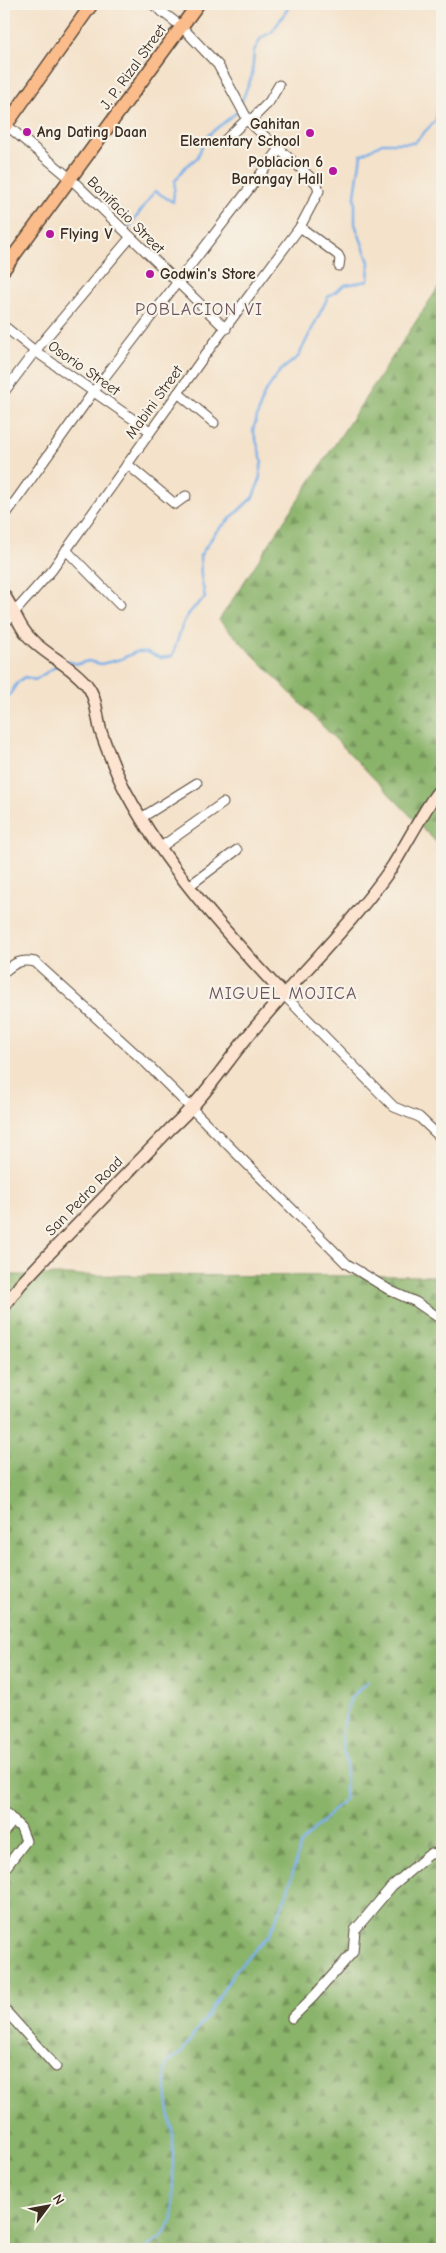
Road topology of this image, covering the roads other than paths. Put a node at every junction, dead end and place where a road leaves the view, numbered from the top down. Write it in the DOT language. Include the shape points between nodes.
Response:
graph roads {
  1 [pos="92,4"];
  2 [pos="152,4"];
  3 [pos="198,4"];
  4 [pos="182,27"];
  5 [pos="279,85"];
  6 [pos="246,118"];
  7 [pos="4,125"];
  8 [pos="223,142"];
  9 [pos="279,150"];
  10 [pos="70,179"];
  11 [pos="300,228"];
  12 [pos="130,238"];
  13 [pos="339,266"];
  14 [pos="4,269"];
  15 [pos="177,284"];
  16 [pos="4,326"];
  17 [pos="226,329"];
  18 [pos="35,351"];
  19 [pos="4,392"];
  20 [pos="94,392"];
  21 [pos="178,392"];
  22 [pos="214,424"];
  23 [pos="150,431"];
  24 [pos="127,464"];
  25 [pos="186,496"];
  26 [pos="4,517"];
  27 [pos="66,550"];
  28 [pos="4,595"];
  29 [pos="120,605"];
  30 [pos="13,612"];
  31 [pos="4,624"];
  32 [pos="197,783"];
  33 [pos="442,788"];
  34 [pos="223,804"];
  35 [pos="141,818"];
  36 [pos="161,847"];
  37 [pos="237,850"];
  38 [pos="189,886"];
  39 [pos="4,972"];
  40 [pos="284,995"];
  41 [pos="191,1110"];
  42 [pos="442,1139"];
  43 [pos="4,1307"];
  44 [pos="442,1320"];
  45 [pos="4,1811"];
  46 [pos="14,1820"];
  47 [pos="4,1832"];
  48 [pos="442,1857"];
  49 [pos="4,1870"];
  50 [pos="4,2009"];
  51 [pos="292,2018"];
  52 [pos="56,2067"];
  1 -- 7 [label="main road"];
  2 -- 4 [label="street"];
  3 -- 4 [label="main road, J. P. Rizal Street"];
  4 -- 6 [label="street" via="218,65"];
  4 -- 10 [label="main road, J. P. Rizal Street"];
  5 -- 6 [label="street" via="269,102"];
  6 -- 8 [label="street"];
  6 -- 9 [label="street"];
  7 -- 10 [label="street, Bonifacio Street"];
  9 -- 11 [label="street, Mabini Street" via="317,184 319,190"];
  9 -- 15 [label="street"];
  10 -- 12 [label="street, Bonifacio Street"];
  10 -- 14 [label="main road, J. P. Rizal Street"];
  11 -- 13 [label="street" via="338,255"];
  11 -- 17 [label="street, Mabini Street"];
  12 -- 15 [label="street, Bonifacio Street"];
  12 -- 18 [label="street"];
  15 -- 17 [label="street, Bonifacio Street"];
  15 -- 20 [label="street"];
  16 -- 18 [label="street, Osorio Street"];
  17 -- 21 [label="street, Mabini Street"];
  18 -- 19 [label="street"];
  18 -- 20 [label="street, Osorio Street"];
  20 -- 23 [label="street, Osorio Street"];
  20 -- 26 [label="street"];
  21 -- 22 [label="street"];
  21 -- 23 [label="street, Mabini Street"];
  23 -- 24 [label="street, Mabini Street"];
  24 -- 25 [label="street" via="175,504"];
  24 -- 27 [label="street, Mabini Street"];
  27 -- 29 [label="street"];
  27 -- 30 [label="street, Mabini Street"];
  28 -- 30 [label="street"];
  30 -- 31 [label="street, Mabini Street"];
  30 -- 35 [label="street" via="33,641 90,688 109,751"];
  32 -- 35 [label="street"];
  33 -- 40 [label="street, San Pedro Road" via="431,799 392,867 350,921"];
  34 -- 36 [label="street"];
  35 -- 36 [label="street"];
  36 -- 38 [label="street"];
  37 -- 38 [label="street"];
  38 -- 40 [label="street"];
  39 -- 41 [label="street" via="15,962 35,962 119,1037"];
  40 -- 41 [label="street, San Pedro Road"];
  40 -- 42 [label="street" via="394,1107 418,1117"];
  41 -- 43 [label="street, San Pedro Road" via="47,1256"];
  41 -- 44 [label="street" via="347,1264"];
  45 -- 46 [label="street"];
  46 -- 47 [label="street"];
  46 -- 49 [label="street" via="26,1841"];
  48 -- 51 [label="street" via="431,1853 392,1886 356,1930 353,1952"];
  50 -- 52 [label="street"];
}
